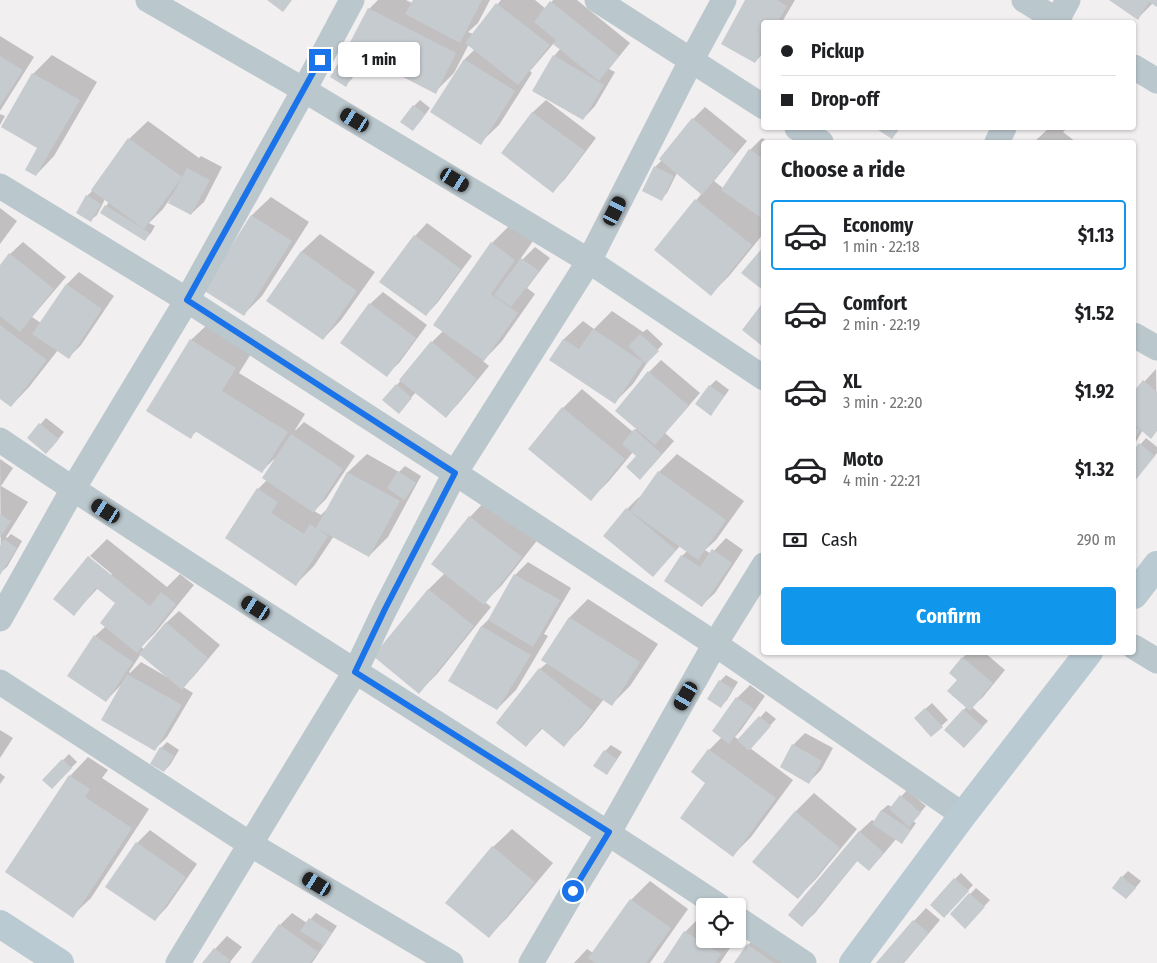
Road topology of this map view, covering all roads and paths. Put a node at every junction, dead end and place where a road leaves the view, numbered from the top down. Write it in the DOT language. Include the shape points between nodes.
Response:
graph roads {
  1 [pos="148,0"];
  2 [pos="352,0"];
  3 [pos="597,0"];
  4 [pos="724,0"];
  5 [pos="1024,0"];
  6 [pos="1060,16"];
  7 [pos="691,60"];
  8 [pos="1136,68"];
  9 [pos="1157,81"];
  10 [pos="304,90"];
  11 [pos="761,104"];
  12 [pos="800,130"];
  13 [pos="817,140"];
  14 [pos="0,186"];
  15 [pos="589,261"];
  16 [pos="187,300"];
  17 [pos="1136,335"];
  18 [pos="1157,348"];
  19 [pos="761,376"];
  20 [pos="0,440"];
  21 [pos="455,473"];
  22 [pos="73,489"];
  23 [pos="1157,565"];
  24 [pos="761,570"];
  25 [pos="1136,592"];
  26 [pos="0,619"];
  27 [pos="715,644"];
  28 [pos="1136,648"];
  29 [pos="1086,655"];
  30 [pos="1157,661"];
  31 [pos="355,672"];
  32 [pos="0,682"];
  33 [pos="963,815"];
  34 [pos="609,832"];
  35 [pos="250,844"];
  36 [pos="707,898"];
  37 [pos="746,923"];
  38 [pos="0,924"];
  39 [pos="60,963"];
  40 [pos="178,963"];
  41 [pos="451,963"];
  42 [pos="531,963"];
  43 [pos="804,963"];
  44 [pos="853,963"];
  1 -- 10 [label="street"];
  2 -- 10 [label="street"];
  3 -- 7 [label="street"];
  4 -- 7 [label="street"];
  5 -- 6 [label="street"];
  7 -- 11 [label="street"];
  7 -- 15 [label="street"];
  8 -- 9 [label="street"];
  10 -- 15 [label="street"];
  10 -- 16 [label="street"];
  12 -- 13 [label="street"];
  14 -- 16 [label="street"];
  15 -- 19 [label="street"];
  15 -- 21 [label="street"];
  16 -- 21 [label="street"];
  16 -- 22 [label="street"];
  17 -- 18 [label="street"];
  20 -- 22 [label="street"];
  21 -- 27 [label="street"];
  21 -- 31 [label="street"];
  22 -- 26 [label="street"];
  22 -- 31 [label="street"];
  23 -- 25 [label="street"];
  24 -- 27 [label="street"];
  27 -- 33 [label="street"];
  27 -- 34 [label="street"];
  28 -- 30 [label="street"];
  29 -- 33 [label="street"];
  31 -- 34 [label="street"];
  31 -- 35 [label="street"];
  32 -- 35 [label="street"];
  33 -- 44 [label="street"];
  34 -- 36 [label="street"];
  34 -- 42 [label="street"];
  35 -- 40 [label="street"];
  35 -- 41 [label="street"];
  37 -- 43 [label="street"];
  38 -- 39 [label="street"];
}
